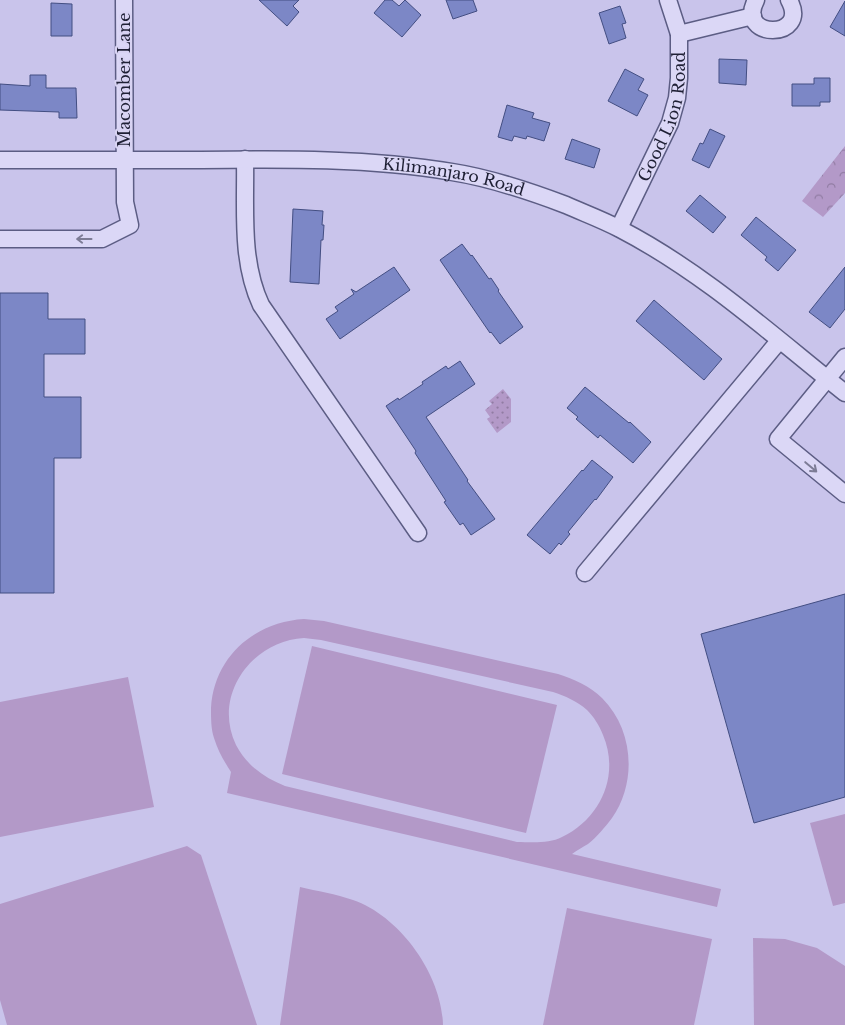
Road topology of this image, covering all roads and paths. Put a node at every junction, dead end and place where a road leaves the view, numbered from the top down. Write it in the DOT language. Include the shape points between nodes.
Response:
graph roads {
  1 [pos="124,0"];
  2 [pos="668,0"];
  3 [pos="789,0"];
  4 [pos="755,8"];
  5 [pos="679,34"];
  6 [pos="245,159"];
  7 [pos="0,160"];
  8 [pos="124,160"];
  9 [pos="619,228"];
  10 [pos="0,239"];
  11 [pos="779,340"];
  12 [pos="845,357"];
  13 [pos="827,379"];
  14 [pos="845,393"];
  15 [pos="845,494"];
  16 [pos="418,533"];
  17 [pos="586,573"];
  1 -- 8 [label="street, Macomber Lane"];
  2 -- 5 [label="street, Good Lion Road"];
  3 -- 4 [label="street" via="792,16 781,30 761,28 756,22"];
  4 -- 5 [label="street"];
  5 -- 9 [label="street, Good Lion Road" via="678,98 670,123"];
  6 -- 8 [label="street, Kilimanjaro Road"];
  6 -- 9 [label="street, Kilimanjaro Road" via="401,165 454,172 541,196"];
  6 -- 16 [label="street" via="246,250 253,288 261,305"];
  7 -- 8 [label="street, Kilimanjaro Road"];
  8 -- 10 [label="street, Macomber Lane, one-way" via="125,202 130,225 102,239"];
  9 -- 11 [label="street, Kilimanjaro Road" via="677,261"];
  11 -- 13 [label="street, Kilimanjaro Road"];
  11 -- 17 [label="street"];
  12 -- 13 [label="street"];
  13 -- 14 [label="street, Kilimanjaro Road"];
  13 -- 15 [label="street, one-way" via="778,439"];
}
